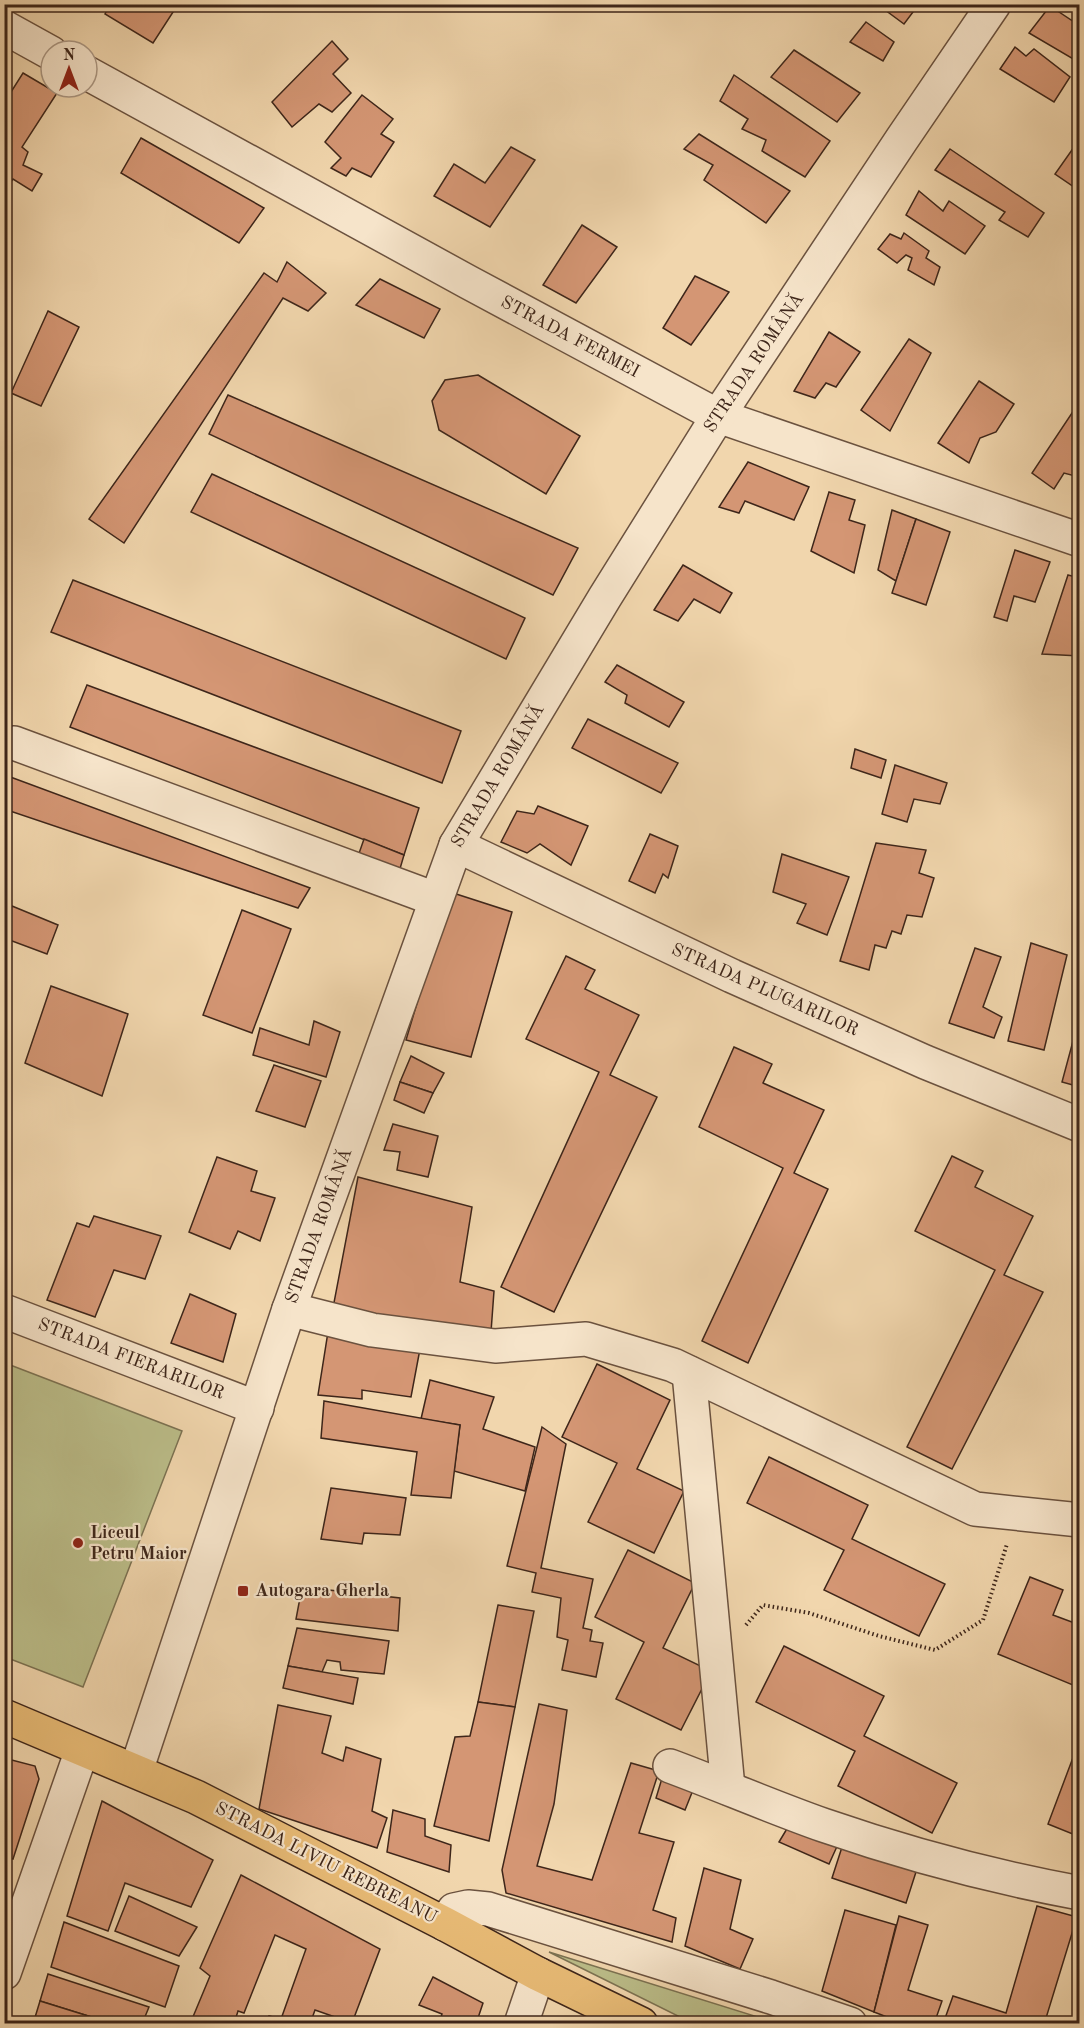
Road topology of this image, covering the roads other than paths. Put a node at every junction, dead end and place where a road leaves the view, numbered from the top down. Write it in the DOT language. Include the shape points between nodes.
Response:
graph roads {
  1 [pos="994,4"];
  2 [pos="4,27"];
  3 [pos="39,46"];
  4 [pos="99,80"];
  5 [pos="718,416"];
  6 [pos="1080,540"];
  7 [pos="14,743"];
  8 [pos="456,845"];
  9 [pos="435,899"];
  10 [pos="1080,1125"];
  11 [pos="289,1310"];
  12 [pos="4,1311"];
  13 [pos="689,1373"];
  14 [pos="257,1408"];
  15 [pos="1080,1520"];
  16 [pos="4,1716"];
  17 [pos="82,1750"];
  18 [pos="670,1766"];
  19 [pos="136,1771"];
  20 [pos="728,1788"];
  21 [pos="1080,1893"];
  22 [pos="445,1924"];
  23 [pos="4,1972"];
  24 [pos="538,1974"];
  25 [pos="521,2024"];
  26 [pos="641,2024"];
  27 [pos="850,2024"];
  1 -- 5 [label="street, STRADA ROMÂNĂ"];
  2 -- 3 [label="street"];
  4 -- 5 [label="street, STRADA FERMEI"];
  5 -- 6 [label="street, STRADA FERMEI"];
  5 -- 8 [label="street, STRADA ROMÂNĂ"];
  7 -- 9 [label="street"];
  8 -- 9 [label="street, STRADA ROMÂNĂ"];
  8 -- 10 [label="street, STRADA PLUGARILOR" via="716,969 925,1062"];
  9 -- 11 [label="street, STRADA ROMÂNĂ"];
  11 -- 13 [label="street" via="372,1330 495,1346 586,1339"];
  11 -- 14 [label="street, STRADA ROMÂNĂ"];
  12 -- 14 [label="street, STRADA FIERARILOR"];
  13 -- 15 [label="street" via="975,1509"];
  13 -- 20 [label="street"];
  14 -- 19 [label="street, STRADA ROMÂNĂ"];
  16 -- 17 [label="main road, STRADA LIVIU REBREANU"];
  17 -- 19 [label="main road, STRADA LIVIU REBREANU"];
  17 -- 23 [label="street"];
  18 -- 20 [label="street"];
  19 -- 22 [label="main road, STRADA LIVIU REBREANU" via="196,1797"];
  20 -- 21 [label="street" via="823,1825 926,1857"];
  22 -- 24 [label="main road, STRADA LIVIU REBREANU"];
  22 -- 27 [label="street" via="454,1910 488,1909"];
  24 -- 25 [label="street"];
  24 -- 26 [label="main road, STRADA LIVIU REBREANU"];
}
